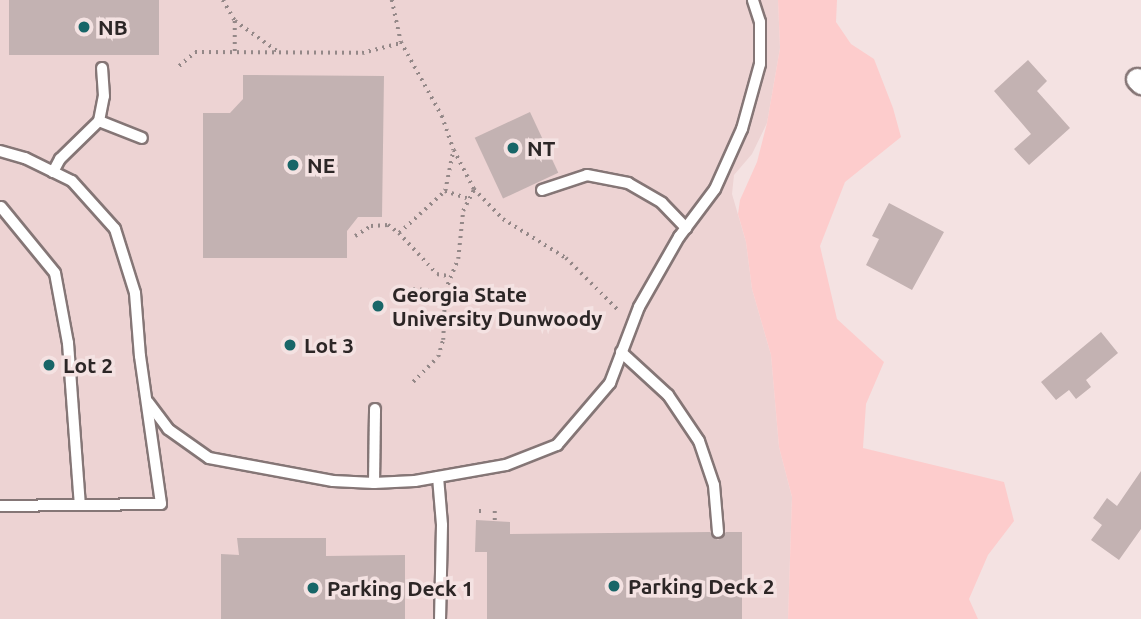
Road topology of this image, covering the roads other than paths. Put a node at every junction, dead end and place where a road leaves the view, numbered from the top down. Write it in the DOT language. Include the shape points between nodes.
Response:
graph roads {
  1 [pos="752,0"];
  2 [pos="102,68"];
  3 [pos="99,121"];
  4 [pos="142,138"];
  5 [pos="0,151"];
  6 [pos="53,172"];
  7 [pos="542,190"];
  8 [pos="1,207"];
  9 [pos="686,228"];
  10 [pos="621,352"];
  11 [pos="148,402"];
  12 [pos="375,409"];
  13 [pos="438,477"];
  14 [pos="374,484"];
  15 [pos="80,505"];
  16 [pos="0,506"];
  17 [pos="718,533"];
  18 [pos="440,619"];
  1 -- 9 [label="lane" via="760,22 760,64 742,129 715,189"];
  2 -- 3 [label="lane" via="104,96"];
  3 -- 4 [label="lane"];
  3 -- 6 [label="lane" via="60,159"];
  5 -- 6 [label="lane"];
  6 -- 11 [label="lane" via="72,181 115,229 135,293"];
  7 -- 9 [label="lane" via="587,175 610,178 662,203"];
  8 -- 15 [label="lane" via="55,273 68,343"];
  9 -- 10 [label="lane" via="639,307"];
  10 -- 13 [label="lane" via="610,383 556,445 506,465"];
  10 -- 17 [label="lane" via="668,395 699,441 714,485"];
  11 -- 14 [label="lane" via="168,429 209,458"];
  11 -- 15 [label="lane" via="161,504"];
  12 -- 14 [label="lane"];
  13 -- 14 [label="lane"];
  13 -- 18 [label="lane"];
  15 -- 16 [label="lane"];
}
